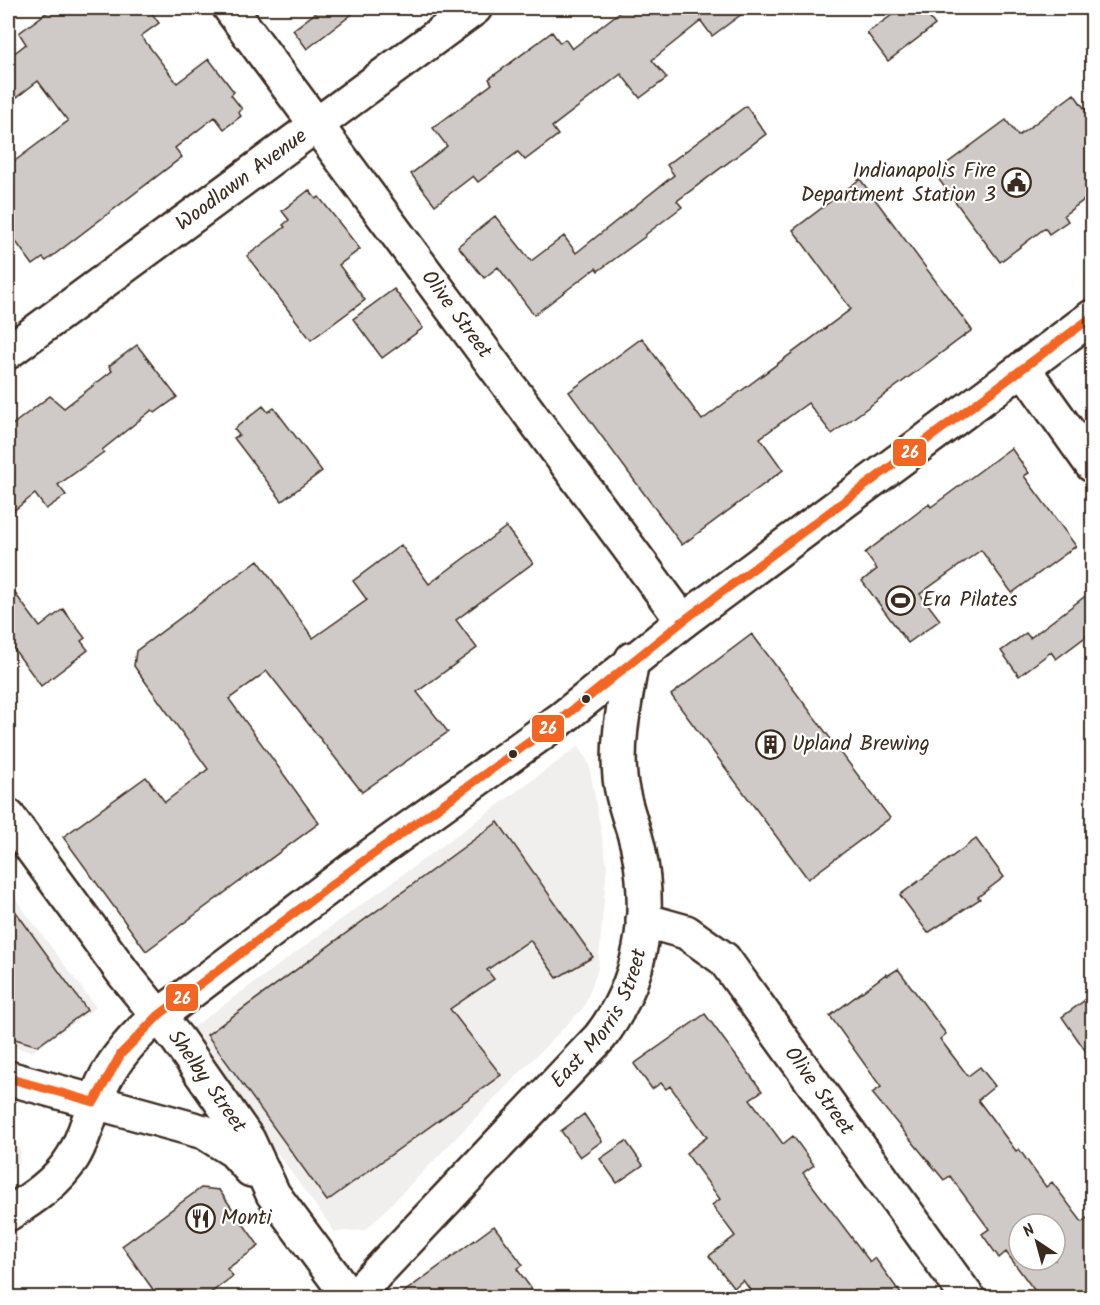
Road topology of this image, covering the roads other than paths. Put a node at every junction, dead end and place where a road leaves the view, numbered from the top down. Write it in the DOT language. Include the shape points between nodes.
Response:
graph roads {
  1 [pos="230,8"];
  2 [pos="476,8"];
  3 [pos="317,125"];
  4 [pos="1092,317"];
  5 [pos="8,352"];
  6 [pos="1023,368"];
  7 [pos="1092,465"];
  8 [pos="683,621"];
  9 [pos="632,659"];
  10 [pos="8,816"];
  11 [pos="643,920"];
  12 [pos="159,1015"];
  13 [pos="8,1078"];
  14 [pos="94,1102"];
  15 [pos="273,1194"];
  16 [pos="8,1214"];
  17 [pos="352,1298"];
  18 [pos="968,1298"];
  1 -- 3 [label="main road, Olive Street"];
  2 -- 3 [label="main road, Woodlawn Avenue"];
  3 -- 5 [label="main road, Woodlawn Avenue"];
  3 -- 8 [label="main road, Olive Street"];
  4 -- 6 [label="main road"];
  6 -- 7 [label="main road"];
  6 -- 8 [label="main road"];
  8 -- 9 [label="main road"];
  9 -- 11 [label="main road, East Morris Street" via="619,763 625,808 642,869"];
  9 -- 12 [label="main road" via="560,720"];
  10 -- 12 [label="main road, Shelby Street" via="124,974"];
  11 -- 17 [label="main road, East Morris Street" via="641,948 629,989 609,1026"];
  11 -- 18 [label="main road, Olive Street" via="687,932 724,959"];
  12 -- 14 [label="main road" via="119,1056"];
  12 -- 15 [label="main road, Shelby Street" via="248,1140"];
  13 -- 14 [label="main road"];
  14 -- 15 [label="main road" via="204,1132 234,1151"];
  14 -- 16 [label="main road" via="74,1156 64,1170 45,1189"];
  15 -- 17 [label="main road, Shelby Street"];
}
